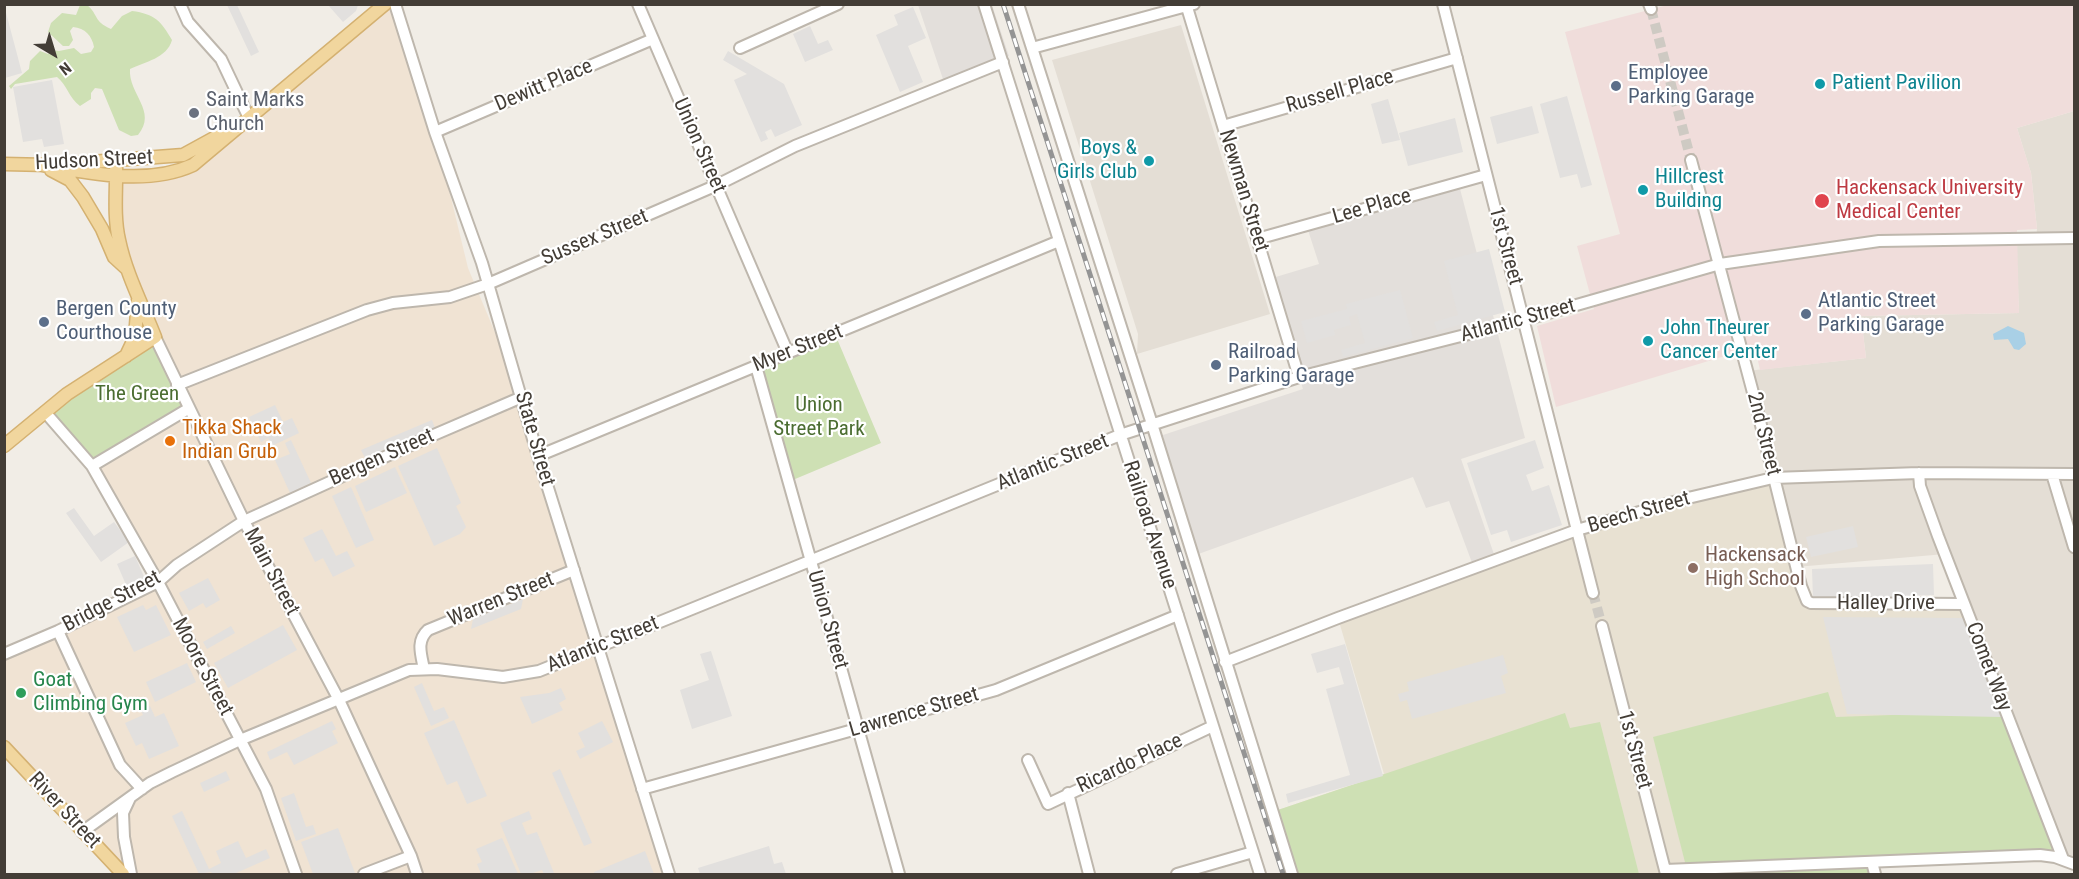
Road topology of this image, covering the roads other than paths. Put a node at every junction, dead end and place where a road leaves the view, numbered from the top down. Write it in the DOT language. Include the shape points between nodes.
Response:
graph roads {
  1 [pos="180,4"];
  2 [pos="373,4"];
  3 [pos="385,4"];
  4 [pos="395,4"];
  5 [pos="638,4"];
  6 [pos="838,4"];
  7 [pos="984,4"];
  8 [pos="1018,4"];
  9 [pos="1443,4"];
  10 [pos="1189,5"];
  11 [pos="365,22"];
  12 [pos="653,39"];
  13 [pos="740,48"];
  14 [pos="1032,48"];
  15 [pos="1456,58"];
  16 [pos="1004,62"];
  17 [pos="249,118"];
  18 [pos="1223,126"];
  19 [pos="435,132"];
  20 [pos="116,160"];
  21 [pos="1691,160"];
  22 [pos="4,164"];
  23 [pos="42,165"];
  24 [pos="117,174"];
  25 [pos="1486,175"];
  26 [pos="717,185"];
  27 [pos="2074,238"];
  28 [pos="1257,239"];
  29 [pos="1059,241"];
  30 [pos="1720,264"];
  31 [pos="128,269"];
  32 [pos="488,284"];
  33 [pos="138,293"];
  34 [pos="1524,320"];
  35 [pos="155,338"];
  36 [pos="788,353"];
  37 [pos="125,357"];
  38 [pos="756,366"];
  39 [pos="1299,377"];
  40 [pos="177,385"];
  41 [pos="522,397"];
  42 [pos="188,410"];
  43 [pos="45,412"];
  44 [pos="1152,424"];
  45 [pos="1120,435"];
  46 [pos="4,446"];
  47 [pos="538,456"];
  48 [pos="92,466"];
  49 [pos="1919,473"];
  50 [pos="2052,474"];
  51 [pos="2074,474"];
  52 [pos="1773,478"];
  53 [pos="244,521"];
  54 [pos="1577,530"];
  55 [pos="2074,547"];
  56 [pos="811,561"];
  57 [pos="574,570"];
  58 [pos="158,582"];
  59 [pos="1593,593"];
  60 [pos="1809,602"];
  61 [pos="1964,604"];
  62 [pos="1178,615"];
  63 [pos="1602,626"];
  64 [pos="58,631"];
  65 [pos="597,647"];
  66 [pos="4,654"];
  67 [pos="1225,662"];
  68 [pos="424,669"];
  69 [pos="339,700"];
  70 [pos="1213,726"];
  71 [pos="858,729"];
  72 [pos="240,740"];
  73 [pos="4,747"];
  74 [pos="1028,760"];
  75 [pos="142,789"];
  76 [pos="642,789"];
  77 [pos="1068,793"];
  78 [pos="132,795"];
  79 [pos="82,832"];
  80 [pos="1253,852"];
  81 [pos="411,856"];
  82 [pos="2063,859"];
  83 [pos="1872,862"];
  84 [pos="2074,864"];
  85 [pos="1665,872"];
  86 [pos="123,874"];
  87 [pos="131,874"];
  88 [pos="296,874"];
  89 [pos="364,874"];
  90 [pos="417,874"];
  91 [pos="669,874"];
  92 [pos="899,874"];
  93 [pos="1089,874"];
  94 [pos="1177,874"];
  95 [pos="1260,874"];
  96 [pos="1292,874"];
  97 [pos="1875,874"];
  1 -- 17 [label="street" via="188,22 221,59"];
  2 -- 11 [label="street"];
  3 -- 11 [label="main road"];
  4 -- 19 [label="street, State Street"];
  5 -- 12 [label="street, Union Street"];
  6 -- 13 [label="street"];
  7 -- 16 [label="street, Railroad Avenue"];
  8 -- 14 [label="street, Railroad Avenue"];
  9 -- 15 [label="street, 1st Street"];
  10 -- 14 [label="street"];
  10 -- 18 [label="street, Newman Street"];
  11 -- 17 [label="main road"];
  12 -- 19 [label="street, Dewitt Place"];
  12 -- 26 [label="street, Union Street"];
  14 -- 44 [label="street, Railroad Avenue"];
  15 -- 18 [label="street, Russell Place"];
  15 -- 25 [label="street, 1st Street"];
  16 -- 26 [label="street, Sussex Street" via="795,146"];
  16 -- 29 [label="street, Railroad Avenue"];
  17 -- 20 [label="main road, Hudson Street" via="183,155"];
  17 -- 24 [label="main road" via="193,165 171,174"];
  18 -- 28 [label="street, Newman Street"];
  19 -- 32 [label="street, State Street"];
  20 -- 23 [label="main road, Hudson Street"];
  20 -- 24 [label="main road, Main Street"];
  21 -- 30 [label="street, 2nd Street"];
  22 -- 23 [label="main road, Hudson Street"];
  23 -- 24 [label="main road"];
  23 -- 31 [label="main road, Main Street" via="70,180 102,229 114,256"];
  24 -- 31 [label="main road, Main Street" via="116,218"];
  25 -- 28 [label="street, Lee Place"];
  25 -- 34 [label="street, 1st Street"];
  26 -- 32 [label="street, Sussex Street"];
  26 -- 36 [label="street, Union Street"];
  27 -- 30 [label="street, Atlantic Street" via="1879,241"];
  28 -- 39 [label="street, Newman Street"];
  29 -- 36 [label="street, Myer Street"];
  29 -- 45 [label="street, Railroad Avenue"];
  30 -- 34 [label="street, Atlantic Street"];
  30 -- 52 [label="street, 2nd Street"];
  31 -- 33 [label="main road, Main Street"];
  32 -- 40 [label="street, Sussex Street" via="450,297 367,310"];
  32 -- 41 [label="street, State Street"];
  33 -- 35 [label="main road, Main Street"];
  33 -- 37 [label="main road" via="135,337"];
  34 -- 39 [label="street, Atlantic Street"];
  34 -- 54 [label="street, 1st Street"];
  35 -- 37 [label="main road"];
  35 -- 40 [label="street, Main Street"];
  36 -- 38 [label="street, Myer Street"];
  37 -- 43 [label="main road"];
  38 -- 47 [label="street, Myer Street"];
  38 -- 56 [label="street, Union Street"];
  39 -- 44 [label="street, Atlantic Street"];
  40 -- 42 [label="street, Main Street"];
  41 -- 47 [label="street, State Street"];
  41 -- 53 [label="street, Bergen Street"];
  42 -- 48 [label="street"];
  42 -- 53 [label="street, Main Street"];
  43 -- 46 [label="main road"];
  43 -- 48 [label="street, Moore Street"];
  44 -- 45 [label="street, Atlantic Street"];
  44 -- 67 [label="street, Railroad Avenue"];
  45 -- 56 [label="street, Atlantic Street"];
  45 -- 62 [label="street, Railroad Avenue"];
  47 -- 57 [label="street, State Street"];
  48 -- 58 [label="street, Moore Street"];
  49 -- 50 [label="street, Beech Street"];
  49 -- 52 [label="street, Beech Street"];
  49 -- 61 [label="street, Comet Way" via="1920,486"];
  50 -- 51 [label="street, Beech Street"];
  50 -- 55 [label="street"];
  52 -- 54 [label="street, Beech Street"];
  52 -- 60 [label="street, 2nd Street" via="1801,586"];
  53 -- 58 [label="street, Bridge Street"];
  53 -- 69 [label="street, Main Street"];
  54 -- 59 [label="street, 1st Street"];
  54 -- 67 [label="street, Beech Street"];
  56 -- 65 [label="street, Atlantic Street"];
  56 -- 71 [label="street, Union Street"];
  57 -- 65 [label="street, State Street"];
  57 -- 68 [label="street, Warren Street" via="428,630 420,643"];
  58 -- 64 [label="street, Bridge Street"];
  58 -- 72 [label="street, Moore Street"];
  60 -- 61 [label="street, Halley Drive"];
  61 -- 82 [label="street, Comet Way"];
  62 -- 70 [label="street, Railroad Avenue"];
  62 -- 71 [label="street, Lawrence Street" via="996,690"];
  63 -- 85 [label="street, 1st Street"];
  64 -- 66 [label="street, Bridge Street"];
  64 -- 75 [label="street" via="120,765"];
  65 -- 68 [label="street, Atlantic Street" via="520,675"];
  65 -- 76 [label="street, State Street"];
  67 -- 96 [label="street, Railroad Avenue"];
  68 -- 69 [label="street, Atlantic Street" via="409,670"];
  69 -- 72 [label="street, Atlantic Street"];
  69 -- 81 [label="street, Main Street"];
  70 -- 77 [label="street, Ricardo Place"];
  70 -- 80 [label="street, Railroad Avenue"];
  71 -- 76 [label="street, Lawrence Street"];
  71 -- 92 [label="street, Union Street"];
  72 -- 75 [label="street, Atlantic Street"];
  72 -- 88 [label="street, Moore Street" via="266,789"];
  73 -- 79 [label="main road, River Street"];
  74 -- 77 [label="street, Ricardo Place" via="1048,804"];
  75 -- 78 [label="street, Atlantic Street"];
  76 -- 91 [label="street, State Street"];
  77 -- 93 [label="street"];
  78 -- 79 [label="street, Atlantic Street"];
  78 -- 87 [label="street" via="123,813"];
  79 -- 86 [label="main road, River Street"];
  80 -- 94 [label="street"];
  80 -- 95 [label="street, Railroad Avenue"];
  81 -- 89 [label="street"];
  81 -- 90 [label="street, Main Street"];
  82 -- 83 [label="street" via="2040,855"];
  82 -- 84 [label="street"];
  83 -- 85 [label="street"];
  83 -- 97 [label="street"];
}
